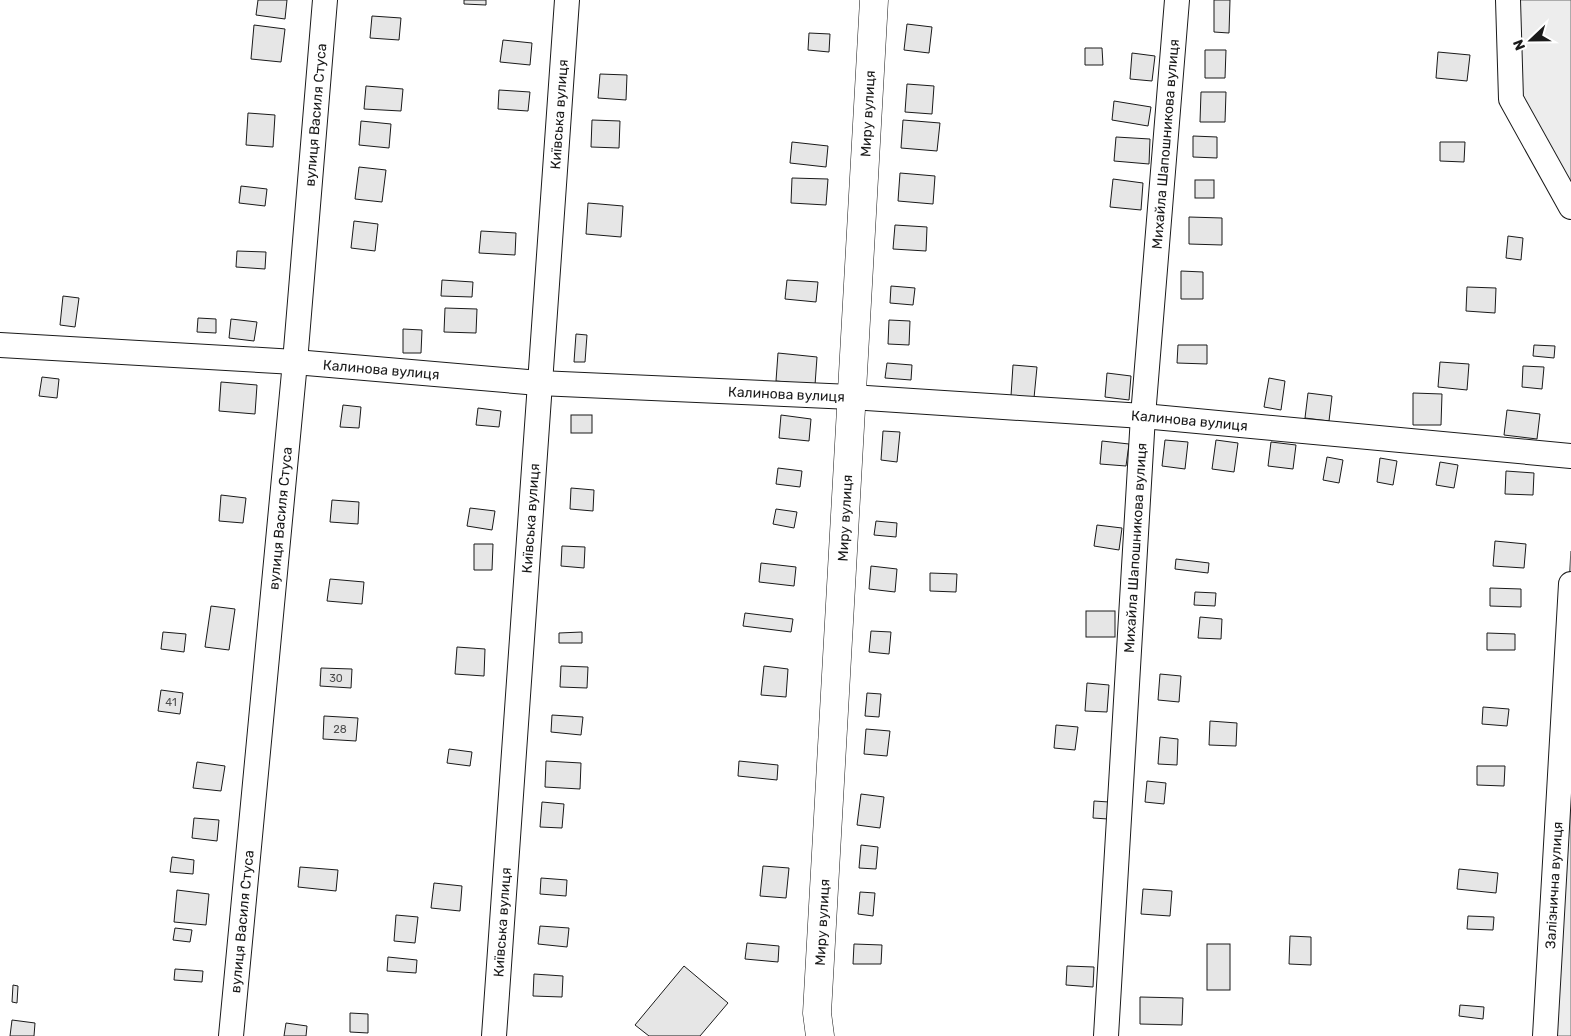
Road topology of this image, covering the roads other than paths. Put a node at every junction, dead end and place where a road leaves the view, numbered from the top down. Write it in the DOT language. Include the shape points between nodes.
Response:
graph roads {
  1 [pos="324,0"];
  2 [pos="567,0"];
  3 [pos="874,0"];
  4 [pos="1177,0"];
  5 [pos="1508,0"];
  6 [pos="1571,207"];
  7 [pos="0,345"];
  8 [pos="295,362"];
  9 [pos="540,383"];
  10 [pos="851,397"];
  11 [pos="1144,416"];
  12 [pos="1571,456"];
  13 [pos="1571,584"];
  14 [pos="231,1036"];
  15 [pos="494,1036"];
  16 [pos="820,1036"];
  17 [pos="1106,1036"];
  18 [pos="1545,1036"];
  1 -- 8 [label="street, вулиця Василя Стуса"];
  2 -- 9 [label="street, Київська вулиця"];
  3 -- 10 [label="main road, Миру вулиця"];
  4 -- 11 [label="street, Михайла Шапошникова вулиця"];
  5 -- 6 [label="street" via="1511,99"];
  7 -- 8 [label="street, Калинова вулиця"];
  8 -- 9 [label="street, Калинова вулиця"];
  8 -- 14 [label="street, вулиця Василя Стуса"];
  9 -- 10 [label="street, Калинова вулиця"];
  9 -- 15 [label="street, Київська вулиця"];
  10 -- 11 [label="street, Калинова вулиця"];
  10 -- 16 [label="main road, Миру вулиця" via="817,1013"];
  11 -- 12 [label="street, Калинова вулиця"];
  11 -- 17 [label="street, Михайла Шапошникова вулиця"];
  13 -- 18 [label="street, Залізнична вулиця"];
}
